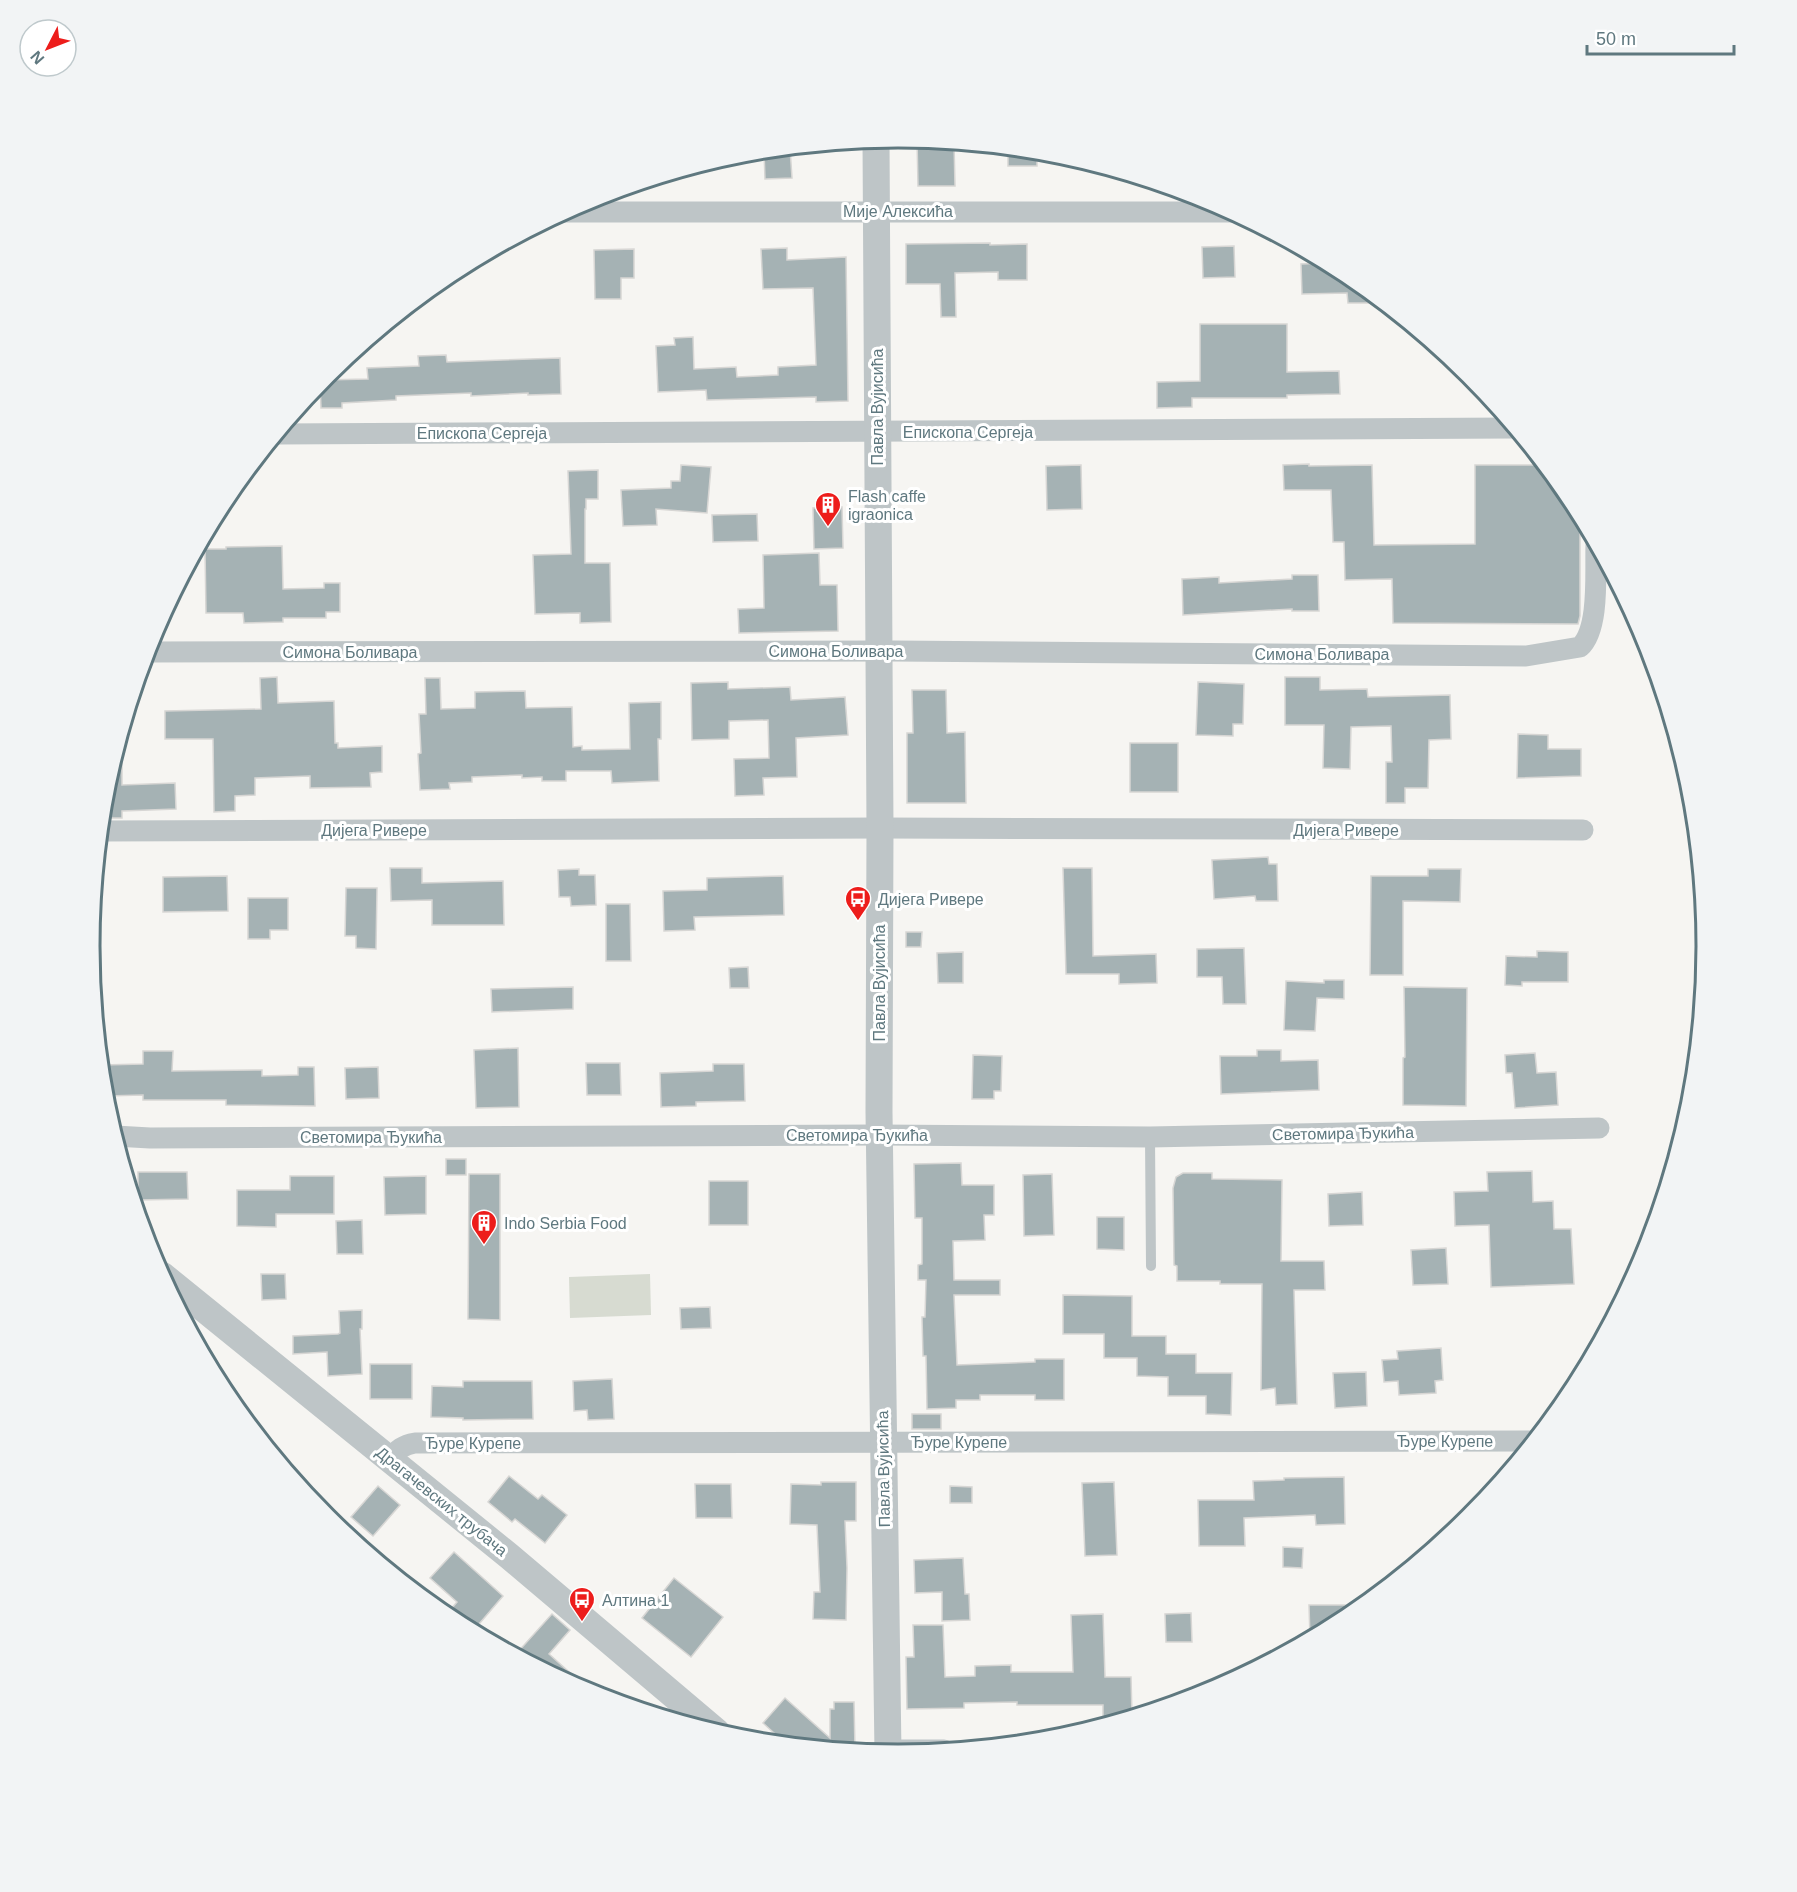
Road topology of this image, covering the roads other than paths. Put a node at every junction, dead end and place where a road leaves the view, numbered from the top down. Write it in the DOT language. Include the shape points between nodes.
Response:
graph roads {
  1 [pos="876,149"];
  2 [pos="877,211"];
  3 [pos="586,212"];
  4 [pos="1211,212"];
  5 [pos="1505,428"];
  6 [pos="877,432"];
  7 [pos="287,434"];
  8 [pos="1596,558"];
  9 [pos="879,651"];
  10 [pos="157,652"];
  11 [pos="880,828"];
  12 [pos="1583,830"];
  13 [pos="109,831"];
  14 [pos="1599,1128"];
  15 [pos="879,1135"];
  16 [pos="124,1136"];
  17 [pos="1150,1137"];
  18 [pos="1151,1266"];
  19 [pos="178,1288"];
  20 [pos="1524,1441"];
  21 [pos="882,1442"];
  22 [pos="390,1458"];
  23 [pos="702,1719"];
  24 [pos="888,1744"];
  1 -- 2 [label="street, Павла Вујисића"];
  2 -- 3 [label="street, Мије Алексића"];
  2 -- 4 [label="street, Мије Алексића"];
  2 -- 6 [label="street, Павла Вујисића"];
  5 -- 6 [label="street, Епископа Сергеја"];
  6 -- 7 [label="street, Епископа Сергеја"];
  6 -- 9 [label="street, Павла Вујисића"];
  8 -- 9 [label="street, Симона Боливара" via="1593,622 1586,642 1570,650 1526,656"];
  9 -- 10 [label="street, Симона Боливара"];
  9 -- 11 [label="street, Павла Вујисића"];
  11 -- 12 [label="street, Дијега Ривере"];
  11 -- 13 [label="street, Дијега Ривере"];
  11 -- 15 [label="street, Павла Вујисића"];
  14 -- 17 [label="street, Светомира Ђукића"];
  15 -- 16 [label="street, Светомира Ђукића"];
  15 -- 17 [label="street, Светомира Ђукића"];
  15 -- 21 [label="street, Павла Вујисића"];
  17 -- 18 [label="lane"];
  19 -- 22 [label="street, Драгачевских трубача"];
  20 -- 21 [label="street, Ђуре Курепе"];
  21 -- 22 [label="street, Ђуре Курепе" via="415,1443 406,1444"];
  21 -- 24 [label="street, Павла Вујисића"];
  22 -- 23 [label="street, Драгачевских трубача"];
}
